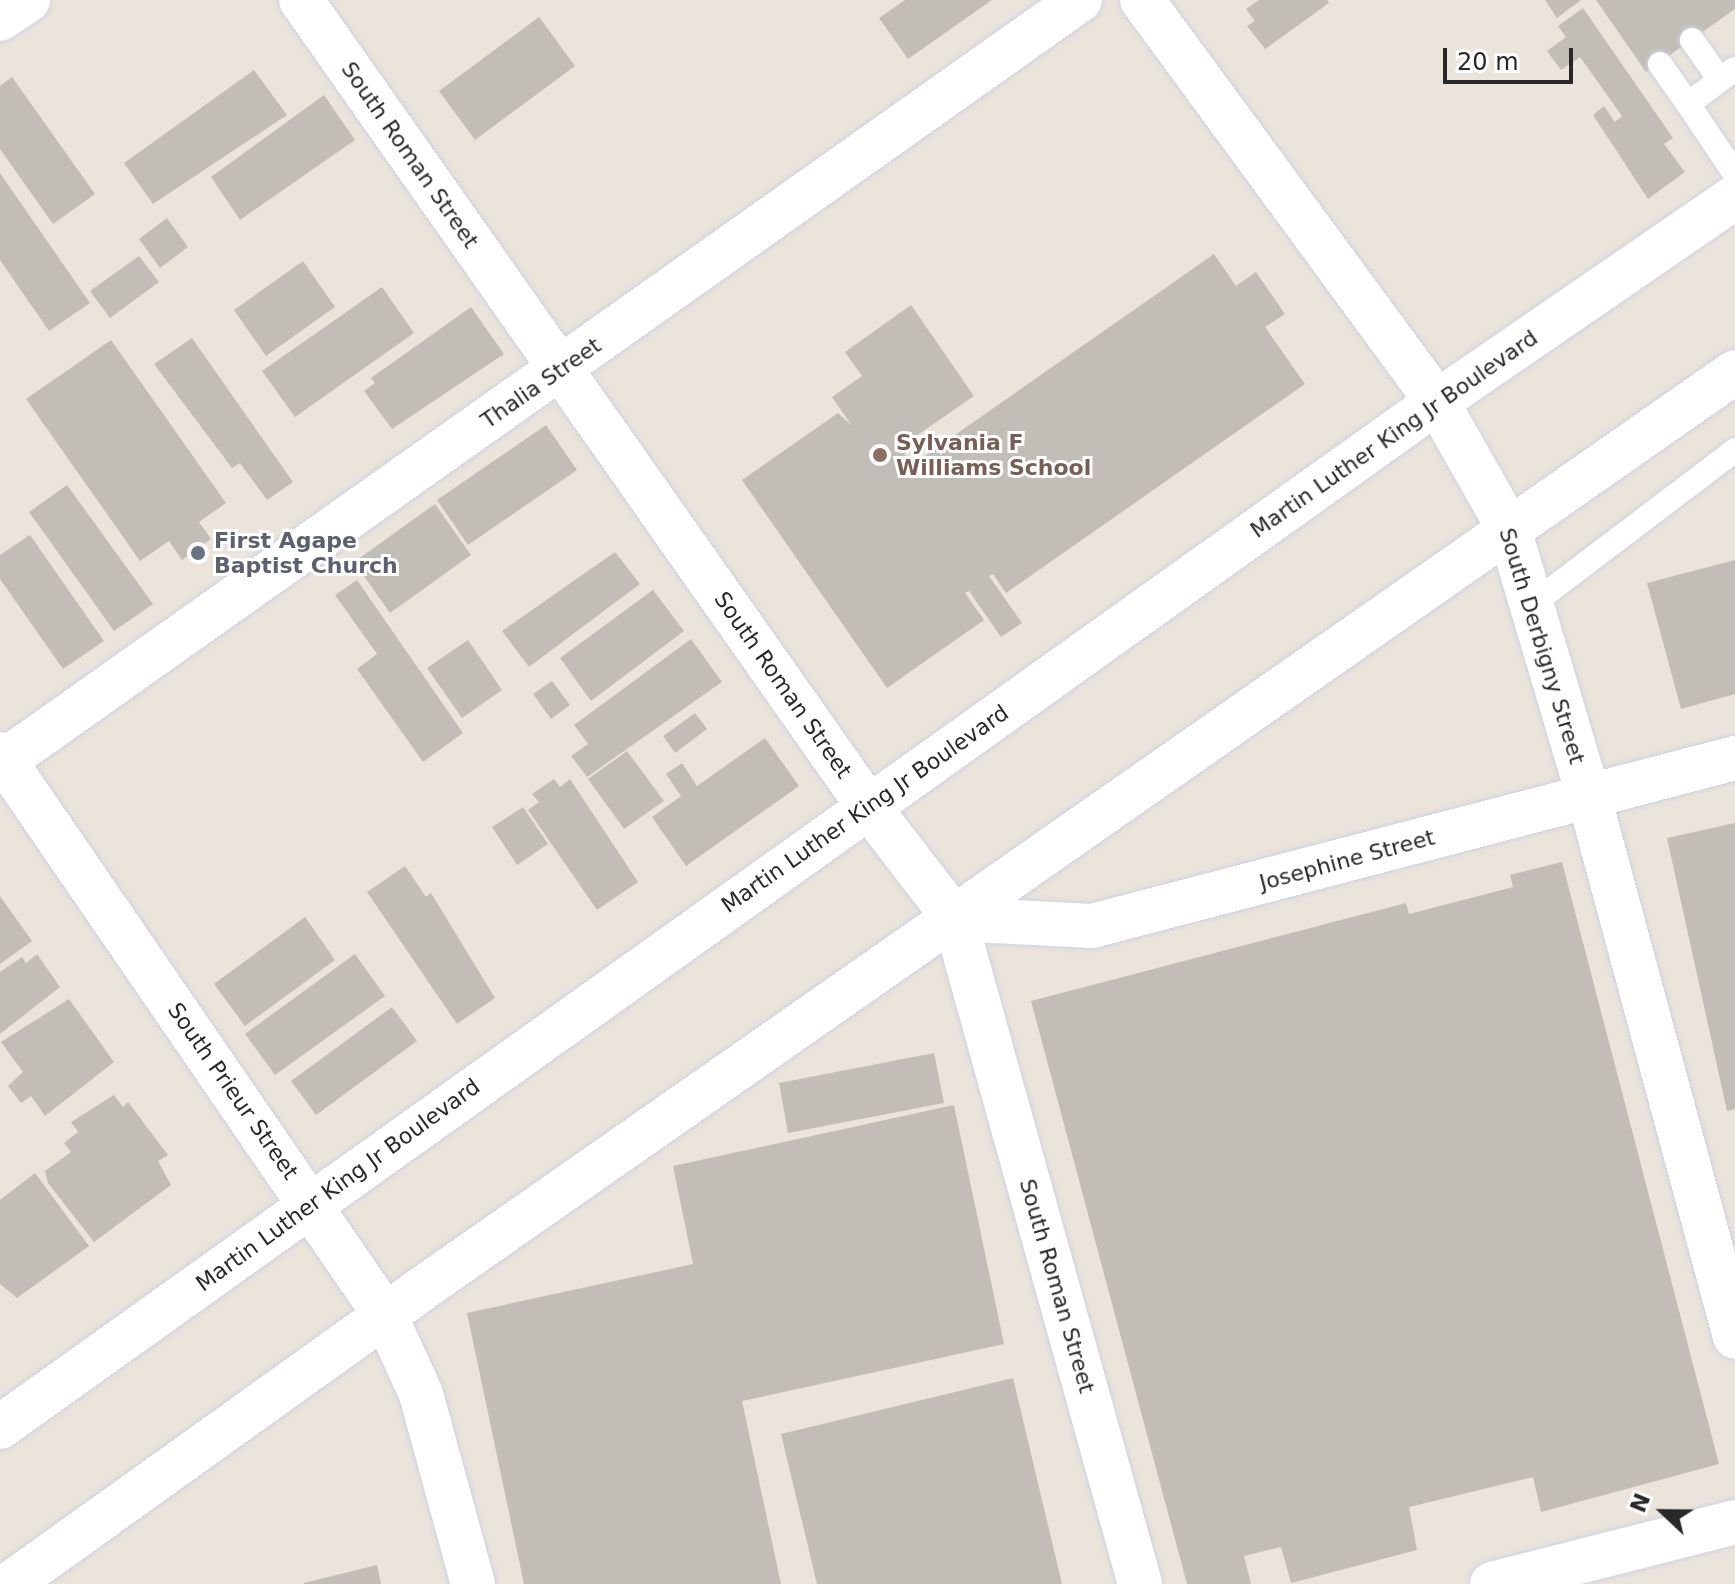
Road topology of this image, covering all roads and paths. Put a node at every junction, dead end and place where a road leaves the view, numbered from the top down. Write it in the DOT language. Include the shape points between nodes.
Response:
graph roads {
  1 [pos="28,0"];
  2 [pos="301,0"];
  3 [pos="1080,0"];
  4 [pos="1142,0"];
  5 [pos="0,19"];
  6 [pos="1692,40"];
  7 [pos="1660,64"];
  8 [pos="1728,75"];
  9 [pos="1688,104"];
  10 [pos="1735,174"];
  11 [pos="1735,197"];
  12 [pos="561,370"];
  13 [pos="1735,372"];
  14 [pos="1437,402"];
  15 [pos="1735,450"];
  16 [pos="1509,529"];
  17 [pos="1531,605"];
  18 [pos="1735,758"];
  19 [pos="2,760"];
  20 [pos="1589,797"];
  21 [pos="868,806"];
  22 [pos="955,919"];
  23 [pos="311,1204"];
  24 [pos="385,1315"];
  25 [pos="1735,1337"];
  26 [pos="0,1427"];
  27 [pos="1735,1522"];
  28 [pos="10,1584"];
  29 [pos="473,1584"];
  30 [pos="1140,1584"];
  31 [pos="1492,1584"];
  1 -- 5 [label="street"];
  2 -- 12 [label="street, South Roman Street"];
  3 -- 12 [label="street, Thalia Street"];
  4 -- 14 [label="street, South Derbigny Street"];
  6 -- 8 [label="lane"];
  7 -- 9 [label="lane"];
  8 -- 9 [label="lane"];
  9 -- 10 [label="lane"];
  11 -- 14 [label="street, Martin Luther King Jr Boulevard"];
  12 -- 19 [label="street, Thalia Street"];
  12 -- 21 [label="street, South Roman Street"];
  13 -- 16 [label="street"];
  14 -- 16 [label="street, South Derbigny Street"];
  14 -- 21 [label="street, Martin Luther King Jr Boulevard"];
  15 -- 17 [label="lane"];
  16 -- 17 [label="street, South Derbigny Street"];
  16 -- 22 [label="street"];
  17 -- 20 [label="street, South Derbigny Street"];
  18 -- 20 [label="street, Josephine Street"];
  19 -- 23 [label="street, South Prieur Street"];
  20 -- 22 [label="street, Josephine Street" via="1092,926"];
  20 -- 25 [label="street, South Derbigny Street"];
  21 -- 22 [label="street, South Roman Street"];
  21 -- 23 [label="street, Martin Luther King Jr Boulevard"];
  22 -- 24 [label="street"];
  22 -- 30 [label="street, South Roman Street"];
  23 -- 24 [label="street, South Prieur Street"];
  23 -- 26 [label="street, Martin Luther King Jr Boulevard"];
  24 -- 28 [label="street"];
  24 -- 29 [label="street, South Prieur Street" via="421,1394"];
  27 -- 31 [label="street"];
}
